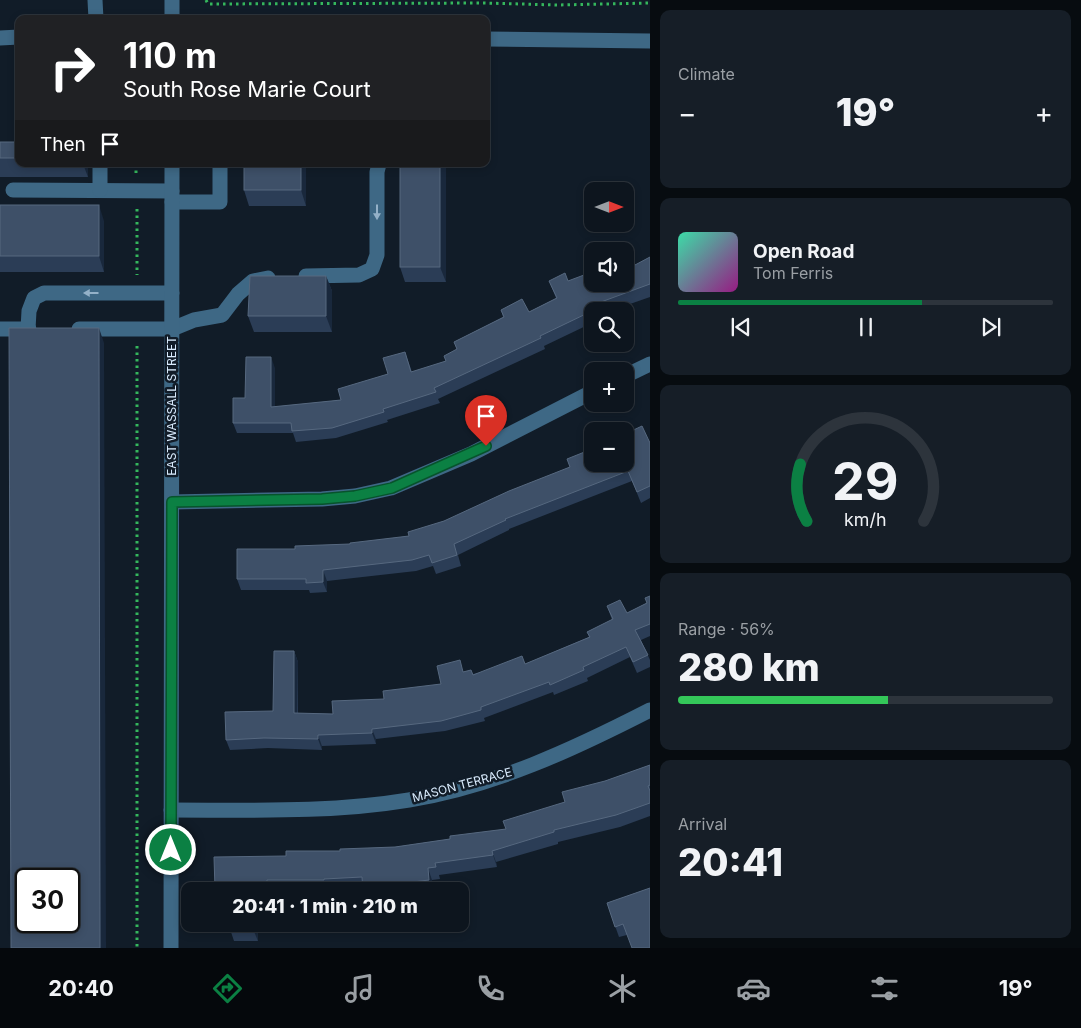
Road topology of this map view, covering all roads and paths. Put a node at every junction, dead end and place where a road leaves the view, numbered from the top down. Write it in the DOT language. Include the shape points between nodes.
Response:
graph roads {
  1 [pos="95,0"];
  2 [pos="172,0"];
  3 [pos="206,0"];
  4 [pos="650,3"];
  5 [pos="96,15"];
  6 [pos="172,15"];
  7 [pos="15,37"];
  8 [pos="0,38"];
  9 [pos="490,39"];
  10 [pos="650,41"];
  11 [pos="100,167"];
  12 [pos="136,167"];
  13 [pos="172,167"];
  14 [pos="220,167"];
  15 [pos="378,167"];
  16 [pos="13,190"];
  17 [pos="100,190"];
  18 [pos="136,191"];
  19 [pos="172,197"];
  20 [pos="137,293"];
  21 [pos="172,293"];
  22 [pos="137,328"];
  23 [pos="172,328"];
  24 [pos="0,329"];
  25 [pos="28,329"];
  26 [pos="48,329"];
  27 [pos="68,329"];
  28 [pos="650,364"];
  29 [pos="634,372"];
  30 [pos="584,396"];
  31 [pos="172,502"];
  32 [pos="650,710"];
  33 [pos="171,810"];
  34 [pos="137,948"];
  35 [pos="171,948"];
  1 -- 5 [label="street"];
  2 -- 6 [label="street"];
  3 -- 4 [label="path" via="208,4"];
  7 -- 8 [label="street"];
  9 -- 10 [label="street"];
  11 -- 17 [label="street"];
  12 -- 18 [label="path"];
  13 -- 19 [label="street, EAST WASSALL STREET"];
  14 -- 19 [label="street" via="220,202"];
  15 -- 23 [label="street, one-way" via="377,255 372,269 359,275 253,281 222,315"];
  16 -- 17 [label="street"];
  17 -- 18 [label="street"];
  18 -- 19 [label="street"];
  18 -- 20 [label="path"];
  19 -- 21 [label="street, EAST WASSALL STREET"];
  20 -- 21 [label="street"];
  20 -- 25 [label="street, one-way" via="44,293 34,298"];
  21 -- 23 [label="street, EAST WASSALL STREET"];
  22 -- 23 [label="street"];
  22 -- 27 [label="street"];
  22 -- 34 [label="path"];
  23 -- 31 [label="street, EAST WASSALL STREET"];
  24 -- 25 [label="street"];
  25 -- 26 [label="street"];
  28 -- 29 [label="street"];
  30 -- 31 [label="street" via="471,454 392,488 322,499"];
  31 -- 33 [label="street, EAST WASSALL STREET"];
  32 -- 33 [label="street, MASON TERRACE" via="547,760 458,789 411,800 318,808"];
  33 -- 35 [label="street, EAST WASSALL STREET"];
}
